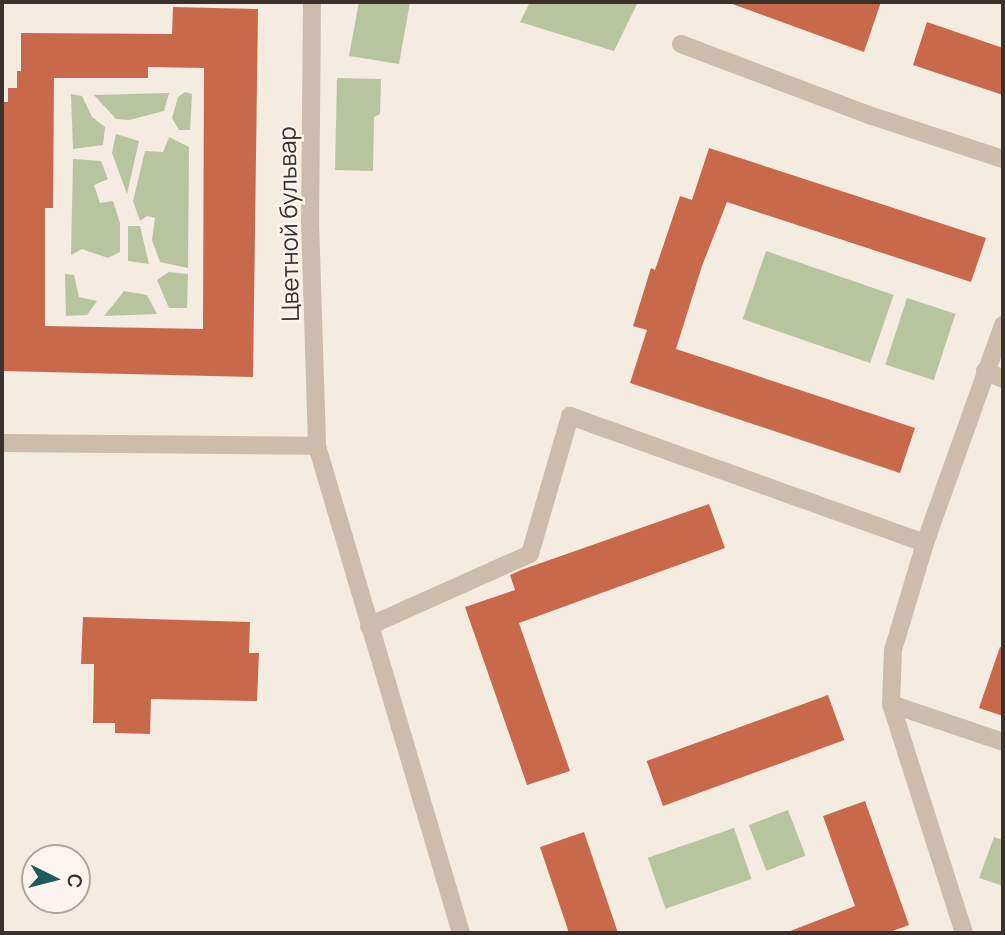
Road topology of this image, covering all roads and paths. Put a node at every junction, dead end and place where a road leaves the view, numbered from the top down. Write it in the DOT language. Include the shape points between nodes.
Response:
graph roads {
  1 [pos="312,2"];
  2 [pos="681,44"];
  3 [pos="1003,159"];
  4 [pos="1003,325"];
  5 [pos="985,371"];
  6 [pos="1003,379"];
  7 [pos="2,443"];
  8 [pos="317,446"];
  9 [pos="925,543"];
  10 [pos="369,626"];
  11 [pos="891,704"];
  12 [pos="1003,742"];
  13 [pos="461,933"];
  14 [pos="964,933"];
  1 -- 8 [label="street, Цветной бульвар" via="310,221"];
  2 -- 3 [label="street" via="872,116"];
  4 -- 5 [label="street"];
  5 -- 6 [label="street"];
  5 -- 9 [label="street"];
  7 -- 8 [label="street"];
  8 -- 10 [label="street, Цветной бульвар"];
  9 -- 10 [label="street" via="570,416 530,554"];
  9 -- 11 [label="street" via="892,650"];
  10 -- 13 [label="street, Цветной бульвар"];
  11 -- 12 [label="street"];
  11 -- 14 [label="street"];
}
